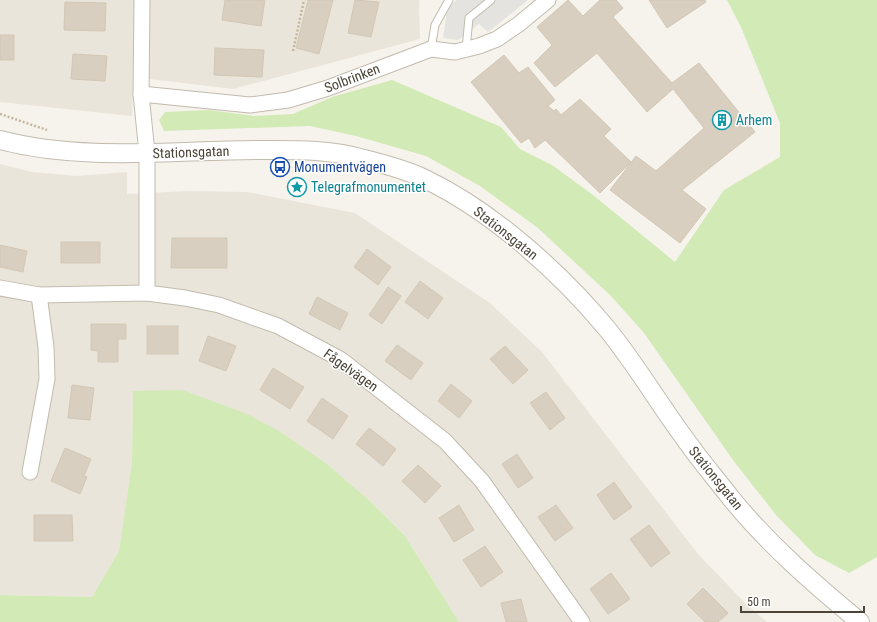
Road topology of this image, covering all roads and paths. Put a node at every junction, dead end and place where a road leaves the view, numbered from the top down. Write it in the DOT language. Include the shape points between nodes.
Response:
graph roads {
  1 [pos="142,0"];
  2 [pos="304,0"];
  3 [pos="449,0"];
  4 [pos="491,0"];
  5 [pos="548,0"];
  6 [pos="431,49"];
  7 [pos="466,49"];
  8 [pos="293,51"];
  9 [pos="140,94"];
  10 [pos="0,114"];
  11 [pos="48,131"];
  12 [pos="0,140"];
  13 [pos="147,153"];
  14 [pos="0,288"];
  15 [pos="147,294"];
  16 [pos="39,295"];
  17 [pos="30,472"];
  18 [pos="582,622"];
  19 [pos="860,622"];
  1 -- 9 [label="street"];
  2 -- 8 [label="path"];
  3 -- 6 [label="lane" via="435,25"];
  4 -- 7 [label="lane" via="469,18"];
  5 -- 7 [label="street, Solbrinken" via="497,38"];
  6 -- 7 [label="street, Solbrinken" via="455,52"];
  6 -- 9 [label="street, Solbrinken" via="328,88 288,100 250,105"];
  9 -- 13 [label="street"];
  10 -- 11 [label="path"];
  12 -- 13 [label="street, Stationsgatan" via="25,147 72,153"];
  13 -- 15 [label="street"];
  13 -- 19 [label="street, Stationsgatan" via="210,150 332,152 364,158 424,178 463,201 533,254 566,284 608,331 691,447 733,500 779,550 824,593"];
  14 -- 16 [label="street, Fågelvägen"];
  15 -- 16 [label="street, Fågelvägen"];
  15 -- 18 [label="street, Fågelvägen" via="219,305 278,326 340,359 445,441 466,463 482,481"];
  16 -- 17 [label="street" via="46,347 47,379"];
}
